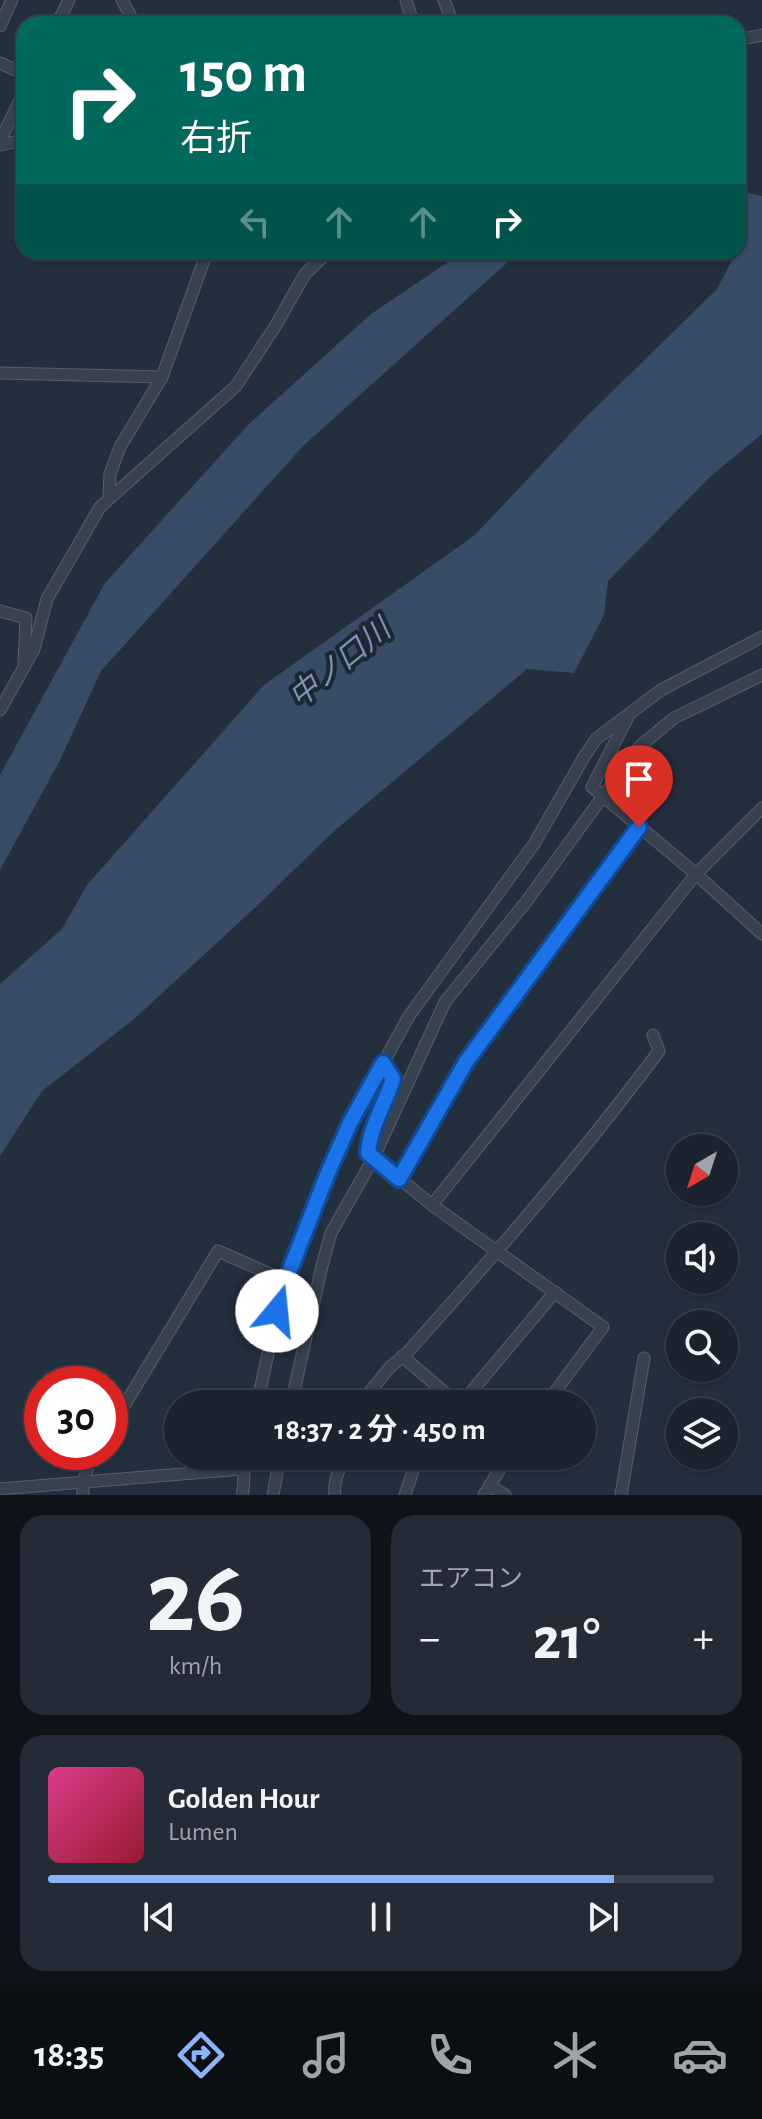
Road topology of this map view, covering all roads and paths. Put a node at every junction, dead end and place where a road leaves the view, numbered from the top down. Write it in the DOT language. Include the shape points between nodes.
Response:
graph roads {
  1 [pos="12,0"];
  2 [pos="406,0"];
  3 [pos="411,16"];
  4 [pos="0,26"];
  5 [pos="16,109"];
  6 [pos="0,143"];
  7 [pos="204,260"];
  8 [pos="320,260"];
  9 [pos="0,373"];
  10 [pos="162,377"];
  11 [pos="109,498"];
  12 [pos="0,611"];
  13 [pos="762,637"];
  14 [pos="24,666"];
  15 [pos="762,675"];
  16 [pos="0,710"];
  17 [pos="629,715"];
  18 [pos="605,797"];
  19 [pos="762,808"];
  20 [pos="639,827"];
  21 [pos="696,874"];
  22 [pos="762,934"];
  23 [pos="653,1035"];
  24 [pos="383,1063"];
  25 [pos="373,1159"];
  26 [pos="399,1179"];
  27 [pos="432,1205"];
  28 [pos="497,1252"];
  29 [pos="284,1280"];
  30 [pos="555,1292"];
  31 [pos="402,1356"];
  32 [pos="644,1358"];
  33 [pos="260,1390"];
  34 [pos="294,1390"];
  35 [pos="371,1390"];
  36 [pos="440,1390"];
  37 [pos="466,1390"];
  38 [pos="556,1390"];
  39 [pos="128,1399"];
  40 [pos="244,1470"];
  41 [pos="277,1470"];
  42 [pos="338,1470"];
  43 [pos="413,1470"];
  44 [pos="499,1470"];
  45 [pos="244,1475"];
  46 [pos="0,1489"];
  47 [pos="83,1489"];
  48 [pos="486,1491"];
  49 [pos="242,1495"];
  50 [pos="250,1495"];
  51 [pos="273,1495"];
  52 [pos="335,1495"];
  53 [pos="405,1495"];
  54 [pos="505,1495"];
  55 [pos="621,1495"];
  1 -- 4 [label="street"];
  2 -- 3 [label="street"];
  5 -- 6 [label="street"];
  7 -- 10 [label="street"];
  8 -- 11 [label="street" via="305,274 236,386"];
  9 -- 10 [label="street"];
  10 -- 11 [label="street" via="120,447 110,474"];
  11 -- 14 [label="street" via="47,599"];
  12 -- 14 [label="street" via="26,618"];
  13 -- 17 [label="street" via="661,690"];
  14 -- 16 [label="street"];
  15 -- 18 [label="street" via="674,718 638,748"];
  17 -- 18 [label="street" via="592,787"];
  17 -- 24 [label="street" via="596,739 534,844 409,1016"];
  18 -- 20 [label="street"];
  18 -- 25 [label="street" via="445,1002"];
  19 -- 21 [label="street"];
  20 -- 21 [label="street"];
  20 -- 26 [label="street" via="466,1062"];
  21 -- 22 [label="street"];
  21 -- 27 [label="street"];
  23 -- 28 [label="street" via="659,1051"];
  24 -- 25 [label="street" via="393,1079 369,1138"];
  24 -- 29 [label="street" via="350,1123"];
  25 -- 26 [label="street"];
  25 -- 34 [label="street" via="331,1233"];
  26 -- 27 [label="street"];
  27 -- 28 [label="street"];
  28 -- 30 [label="street"];
  28 -- 31 [label="street"];
  29 -- 33 [label="street"];
  29 -- 39 [label="street" via="218,1251"];
  30 -- 37 [label="street"];
  30 -- 38 [label="street" via="603,1327"];
  31 -- 35 [label="street"];
  31 -- 36 [label="street"];
  32 -- 55 [label="street"];
  40 -- 45 [label="street"];
  41 -- 51 [label="street"];
  42 -- 52 [label="street"];
  43 -- 53 [label="street"];
  44 -- 48 [label="street"];
  45 -- 47 [label="street"];
  45 -- 49 [label="street"];
  45 -- 50 [label="street"];
  46 -- 47 [label="street"];
  48 -- 54 [label="street"];
}
